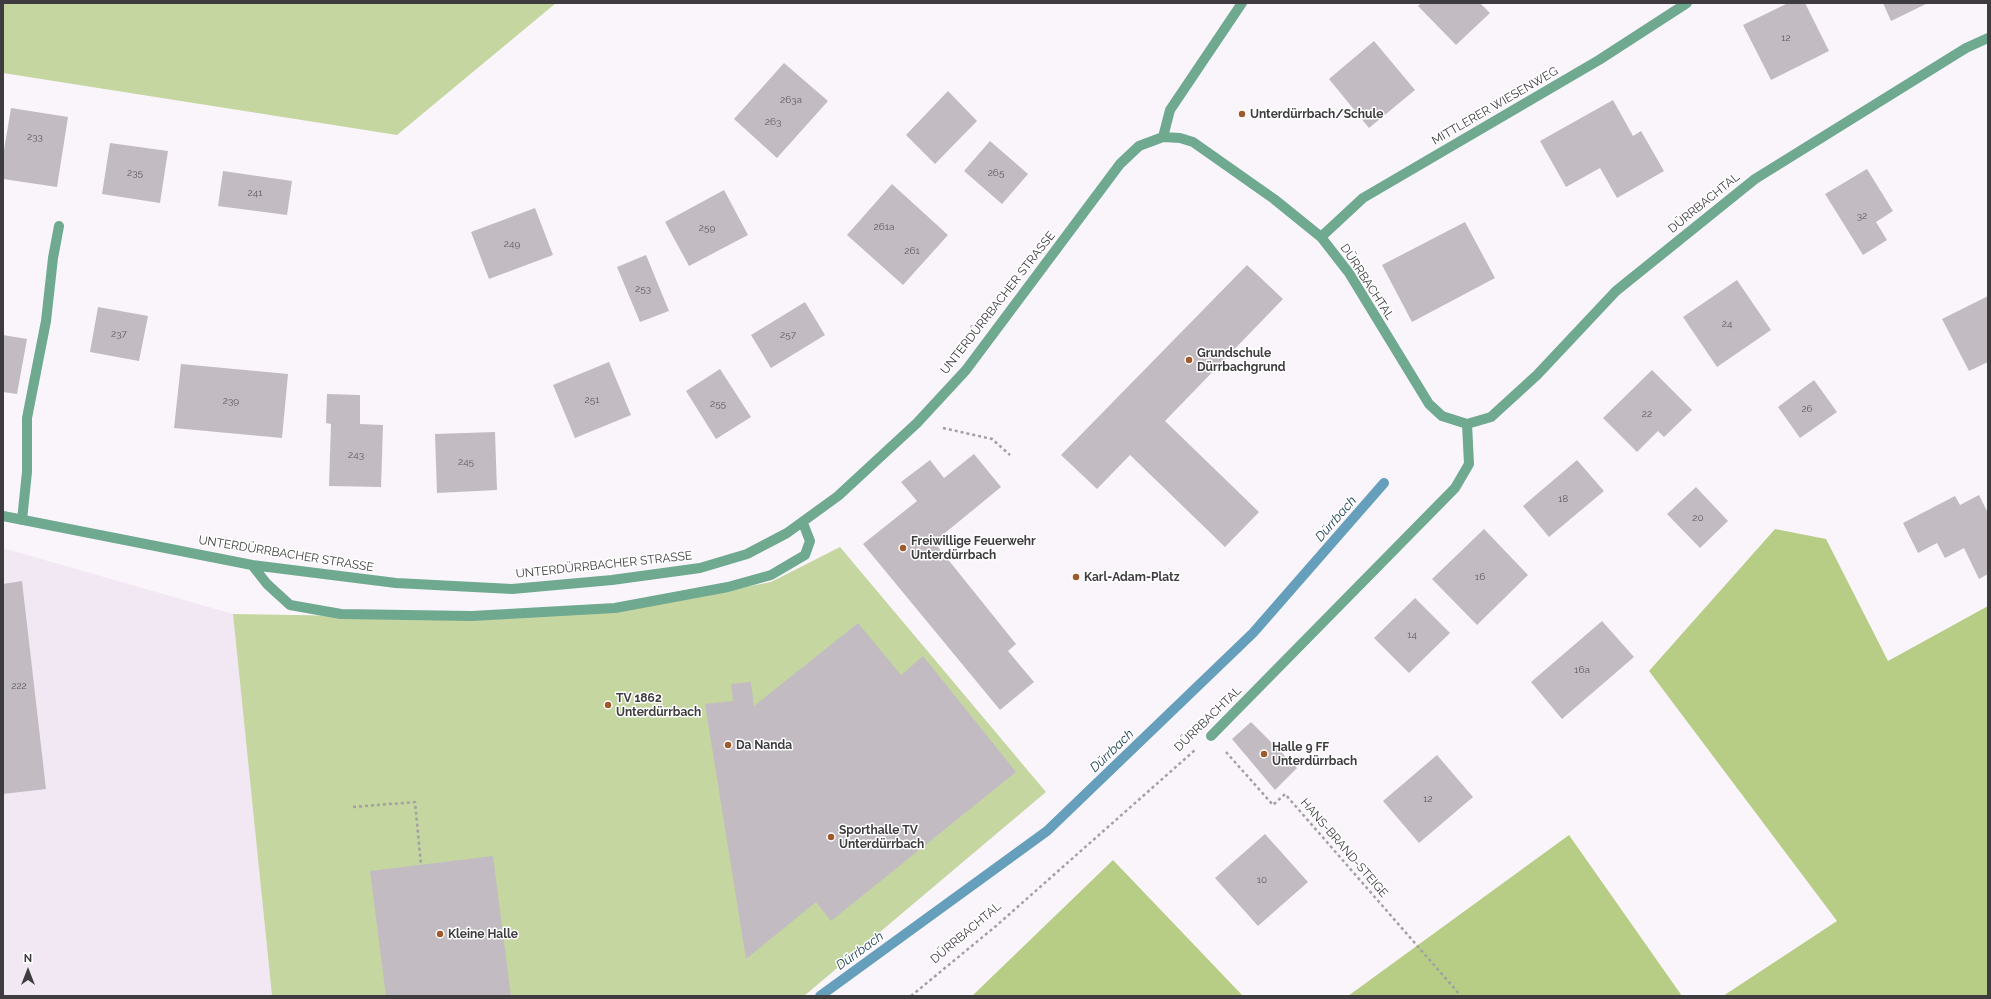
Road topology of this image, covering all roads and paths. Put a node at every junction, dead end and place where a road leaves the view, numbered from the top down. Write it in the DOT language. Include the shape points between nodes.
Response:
graph roads {
  1 [pos="1242,3"];
  2 [pos="1687,3"];
  3 [pos="1988,38"];
  4 [pos="1163,137"];
  5 [pos="59,226"];
  6 [pos="1321,237"];
  7 [pos="917,423"];
  8 [pos="1467,424"];
  9 [pos="1010,455"];
  10 [pos="3,516"];
  11 [pos="22,520"];
  12 [pos="803,523"];
  13 [pos="252,565"];
  14 [pos="1211,736"];
  15 [pos="352,807"];
  16 [pos="421,865"];
  17 [pos="911,996"];
  18 [pos="1461,996"];
  1 -- 4 [label="street" via="1170,110"];
  2 -- 6 [label="street, MITTLERER WIESENWEG" via="1599,60 1363,198"];
  3 -- 8 [label="street, DÜRRBACHTAL" via="1966,48 1754,179 1616,291 1537,375 1491,417"];
  4 -- 6 [label="street, DÜRRBACHTAL" via="1193,142 1274,199"];
  4 -- 7 [label="street, UNTERDÜRRBACHER STRASSE" via="1139,146 1120,164 966,370"];
  5 -- 11 [label="street" via="46,321 27,418 27,472"];
  6 -- 8 [label="street, DÜRRBACHTAL" via="1349,273 1429,404 1442,416"];
  7 -- 9 [label="path" via="992,439"];
  7 -- 12 [label="street, UNTERDÜRRBACHER STRASSE" via="838,496"];
  8 -- 14 [label="street, DÜRRBACHTAL" via="1469,464 1455,488"];
  10 -- 11 [label="street, UNTERDÜRRBACHER STRASSE"];
  11 -- 13 [label="street, UNTERDÜRRBACHER STRASSE"];
  12 -- 13 [label="street, UNTERDÜRRBACHER STRASSE" via="747,554 700,568 612,580 512,589 396,583"];
  12 -- 13 [label="street" via="810,541 805,555 771,575 728,588 615,608 472,616 341,614 290,605 266,584"];
  14 -- 17 [label="path, DÜRRBACHTAL" via="996,926"];
  14 -- 18 [label="path, HANS-BRAND-STEIGE" via="1273,805 1285,794"];
  15 -- 16 [label="path" via="415,802"];
}
